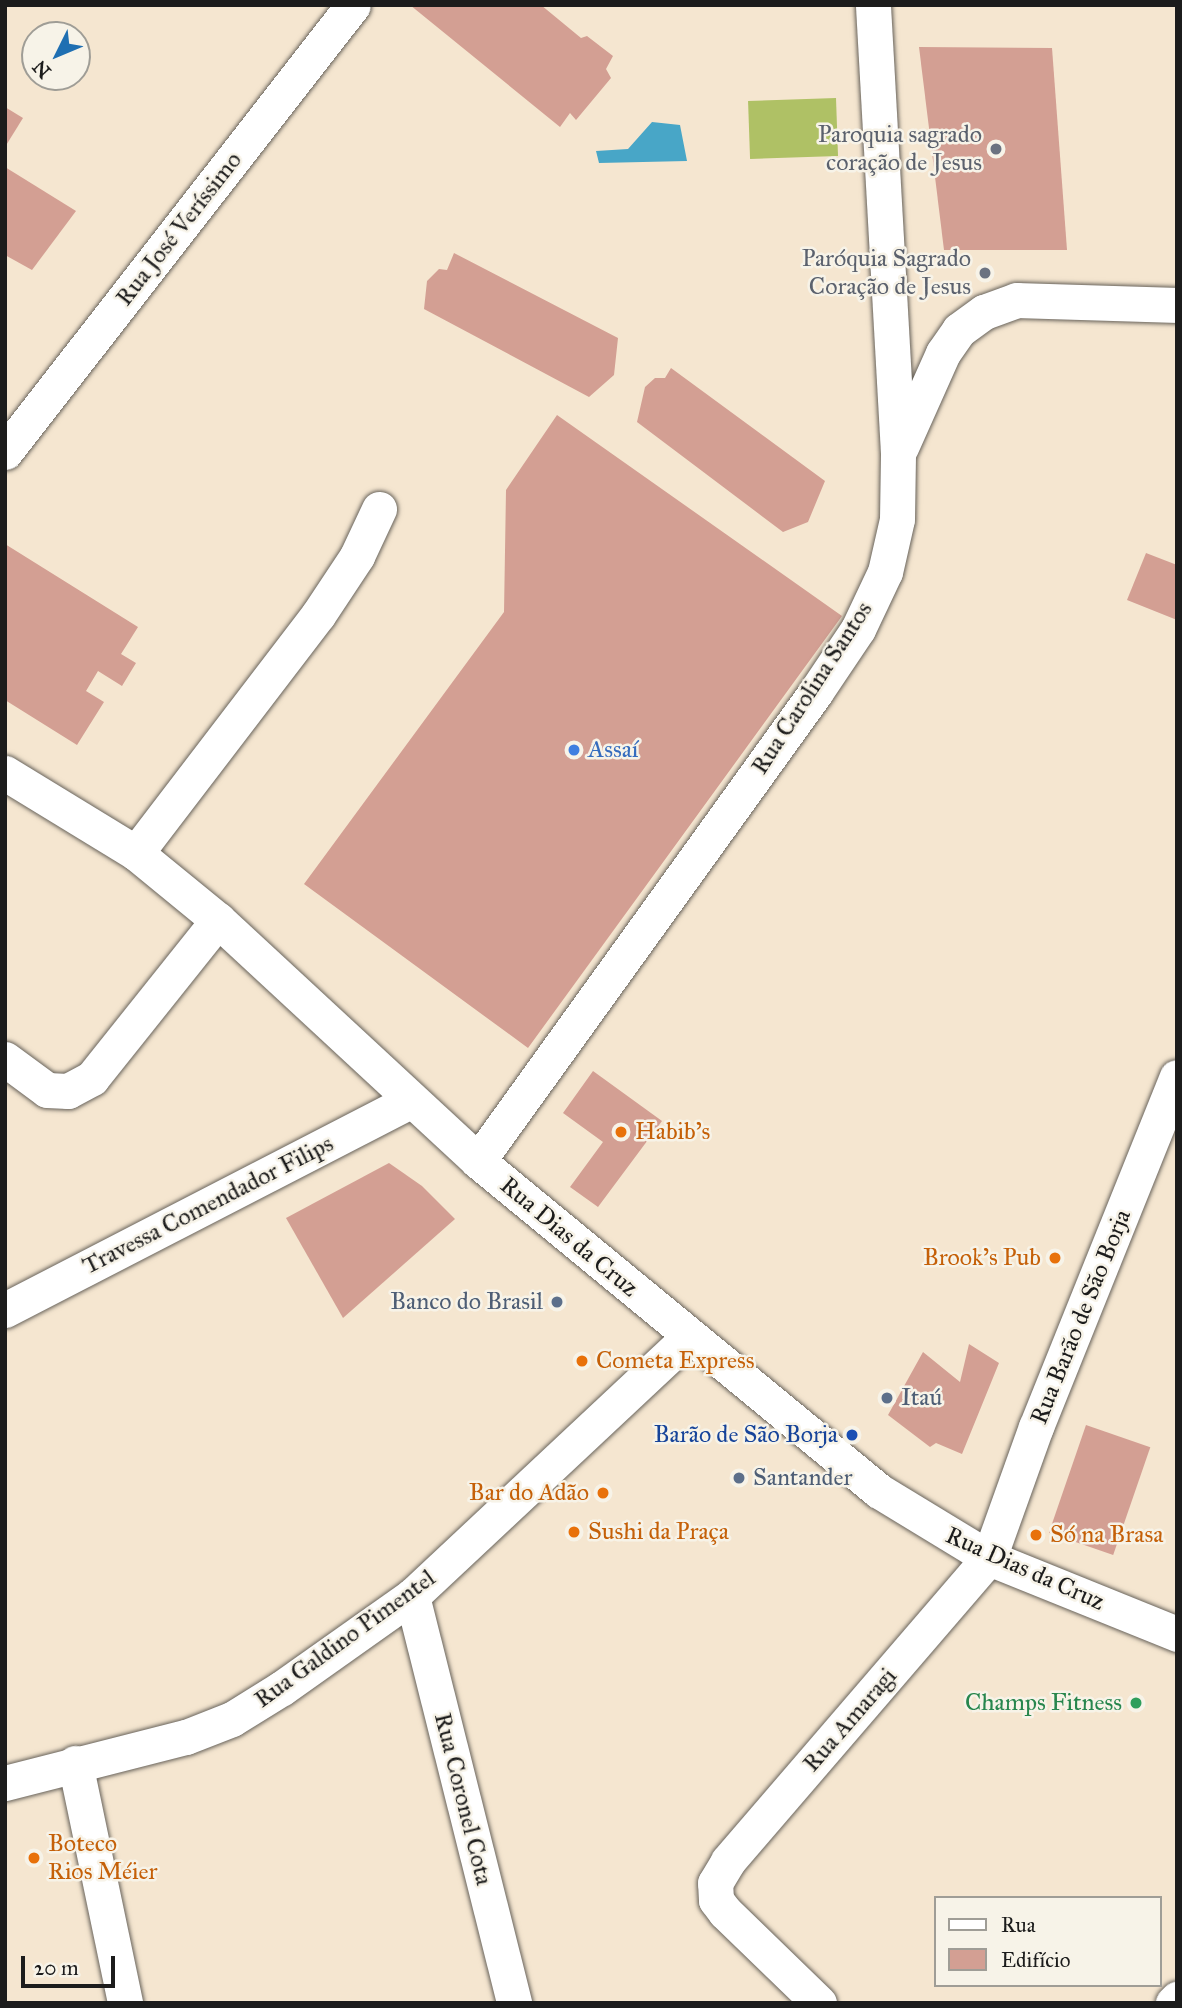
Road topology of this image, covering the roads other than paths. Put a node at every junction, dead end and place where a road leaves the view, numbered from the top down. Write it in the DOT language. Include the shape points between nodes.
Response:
graph roads {
  1 [pos="353,5"];
  2 [pos="873,5"];
  3 [pos="1177,304"];
  4 [pos="5,452"];
  5 [pos="898,453"];
  6 [pos="379,509"];
  7 [pos="5,773"];
  8 [pos="136,853"];
  9 [pos="218,920"];
  10 [pos="5,1059"];
  11 [pos="1177,1077"];
  12 [pos="411,1100"];
  13 [pos="478,1161"];
  14 [pos="5,1310"];
  15 [pos="689,1337"];
  16 [pos="989,1558"];
  17 [pos="412,1595"];
  18 [pos="1177,1634"];
  19 [pos="75,1763"];
  20 [pos="5,1783"];
  21 [pos="125,2003"];
  22 [pos="513,2003"];
  23 [pos="820,2003"];
  1 -- 4 [label="street, Rua José Veríssimo"];
  2 -- 5 [label="street, Rua Carolina Santos"];
  3 -- 5 [label="street" via="1017,300 984,312 959,330 943,353"];
  5 -- 13 [label="street, Rua Carolina Santos" via="897,519 884,572 858,629"];
  6 -- 8 [label="street" via="357,556 318,615"];
  7 -- 8 [label="street, Rua Dias da Cruz"];
  8 -- 9 [label="street, Rua Dias da Cruz"];
  9 -- 10 [label="street" via="92,1078 68,1091 47,1090"];
  9 -- 12 [label="street, Rua Dias da Cruz"];
  11 -- 16 [label="street, Rua Barão de São Borja" via="1036,1427"];
  12 -- 13 [label="street, Rua Dias da Cruz"];
  12 -- 14 [label="street, Travessa Comendador Filips"];
  13 -- 15 [label="street, Rua Dias da Cruz"];
  15 -- 16 [label="street, Rua Dias da Cruz" via="879,1491"];
  15 -- 17 [label="street, Rua Galdino Pimentel"];
  16 -- 18 [label="street, Rua Dias da Cruz"];
  16 -- 23 [label="street, Rua Amaragi" via="715,1883 716,1900 725,1912"];
  17 -- 19 [label="street, Rua Galdino Pimentel" via="232,1719 186,1737"];
  17 -- 22 [label="street, Rua Coronel Cota"];
  19 -- 20 [label="street, Rua Galdino Pimentel"];
  19 -- 21 [label="street"];
}
